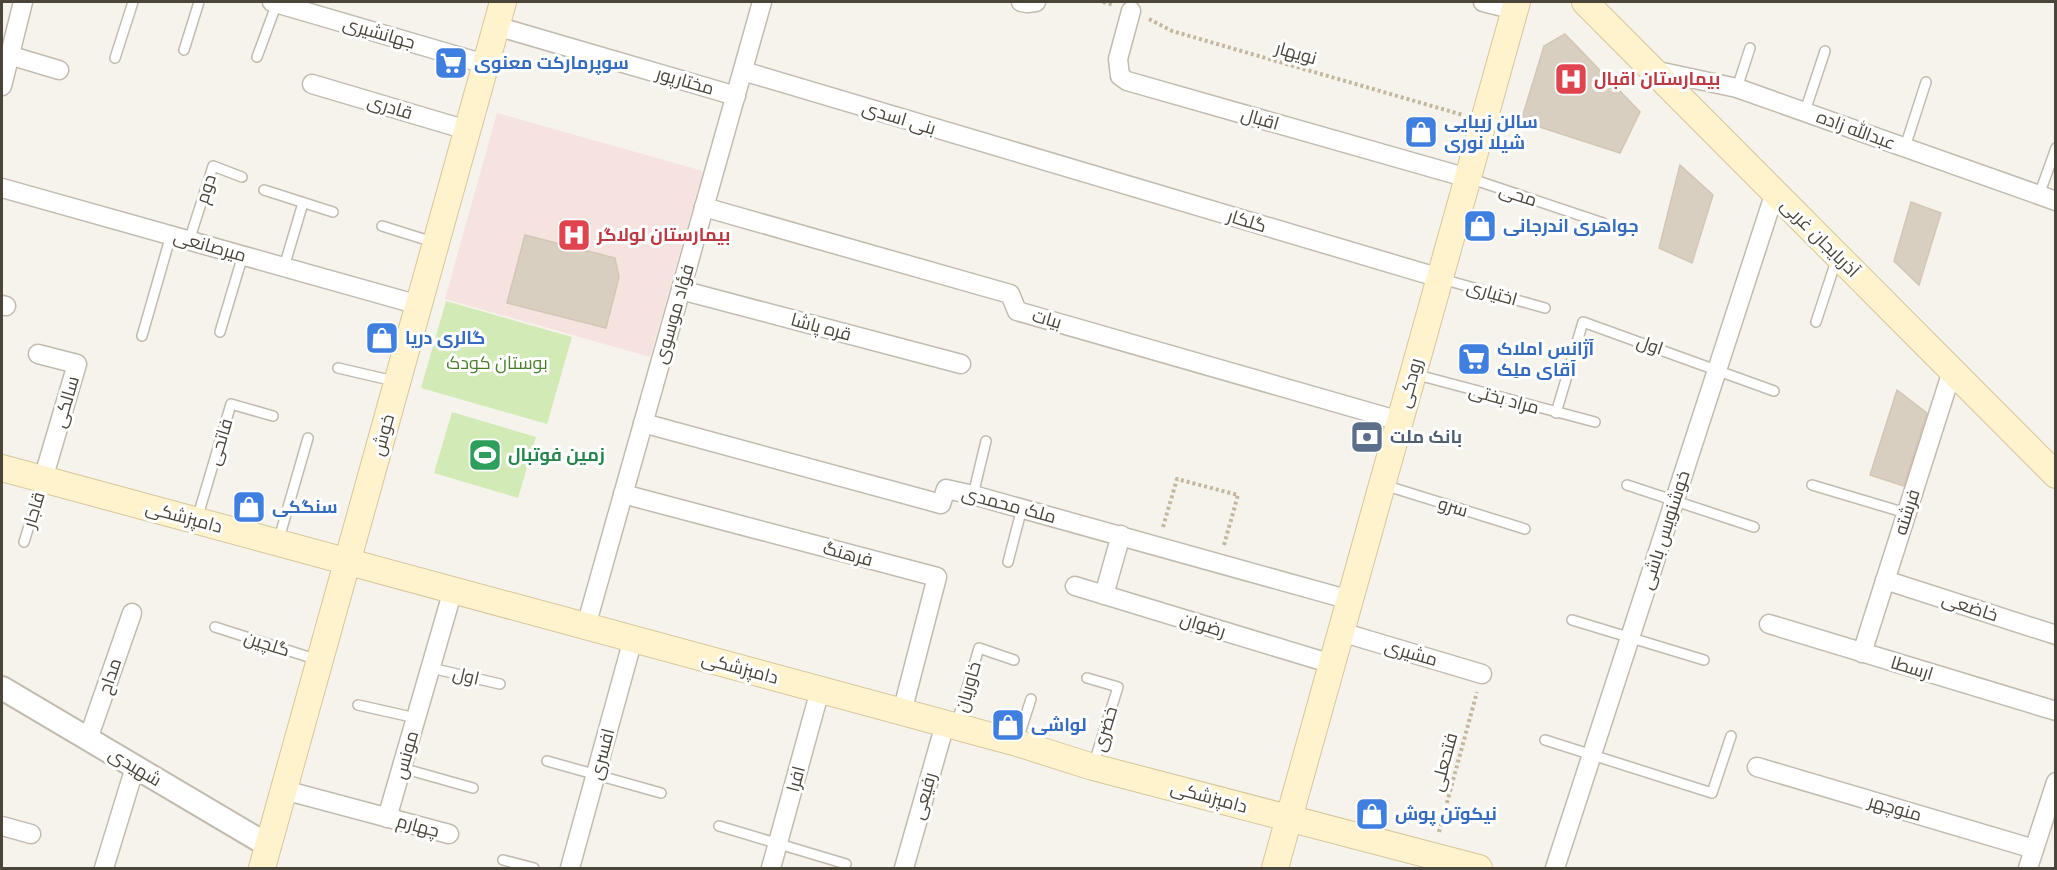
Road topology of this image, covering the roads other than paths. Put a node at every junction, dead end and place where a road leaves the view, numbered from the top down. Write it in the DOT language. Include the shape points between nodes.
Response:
graph roads {
  1 [pos="23,2"];
  2 [pos="133,2"];
  3 [pos="199,2"];
  4 [pos="274,2"];
  5 [pos="503,2"];
  6 [pos="762,2"];
  7 [pos="1021,2"];
  8 [pos="1036,2"];
  9 [pos="1483,2"];
  10 [pos="1585,2"];
  11 [pos="1516,6"];
  12 [pos="1131,11"];
  13 [pos="496,27"];
  14 [pos="1750,48"];
  15 [pos="184,50"];
  16 [pos="1825,51"];
  17 [pos="5,54"];
  18 [pos="257,57"];
  19 [pos="115,58"];
  20 [pos="485,64"];
  21 [pos="59,70"];
  22 [pos="1653,70"];
  23 [pos="743,71"];
  24 [pos="1926,82"];
  25 [pos="312,84"];
  26 [pos="2,87"];
  27 [pos="1737,88"];
  28 [pos="736,96"];
  29 [pos="1805,111"];
  30 [pos="467,130"];
  31 [pos="1905,147"];
  32 [pos="2055,148"];
  33 [pos="1055,164"];
  34 [pos="242,177"];
  35 [pos="1468,178"];
  36 [pos="2,188"];
  37 [pos="264,190"];
  38 [pos="1774,192"];
  39 [pos="2047,198"];
  40 [pos="303,203"];
  41 [pos="704,207"];
  42 [pos="333,212"];
  43 [pos="1603,223"];
  44 [pos="382,226"];
  45 [pos="171,236"];
  46 [pos="189,241"];
  47 [pos="436,243"];
  48 [pos="243,255"];
  49 [pos="1837,255"];
  50 [pos="284,267"];
  51 [pos="1440,279"];
  52 [pos="681,290"];
  53 [pos="419,305"];
  54 [pos="1545,308"];
  55 [pos="1816,322"];
  56 [pos="220,332"];
  57 [pos="142,336"];
  58 [pos="38,354"];
  59 [pos="961,364"];
  60 [pos="338,368"];
  61 [pos="1717,369"];
  62 [pos="1952,371"];
  63 [pos="1413,374"];
  64 [pos="397,382"];
  65 [pos="1774,391"];
  66 [pos="1556,413"];
  67 [pos="273,416"];
  68 [pos="1400,421"];
  69 [pos="1595,422"];
  70 [pos="643,423"];
  71 [pos="308,438"];
  72 [pos="986,441"];
  73 [pos="2,468"];
  74 [pos="2055,475"];
  75 [pos="43,479"];
  76 [pos="1382,484"];
  77 [pos="1812,484"];
  78 [pos="1628,485"];
  79 [pos="623,494"];
  80 [pos="973,495"];
  81 [pos="1675,500"];
  82 [pos="1022,508"];
  83 [pos="1906,513"];
  84 [pos="197,520"];
  85 [pos="1755,527"];
  86 [pos="1525,529"];
  87 [pos="1121,536"];
  88 [pos="24,542"];
  89 [pos="278,543"];
  90 [pos="347,562"];
  91 [pos="1008,562"];
  92 [pos="1885,580"];
  93 [pos="1075,586"];
  94 [pos="453,590"];
  95 [pos="1104,595"];
  96 [pos="1350,600"];
  97 [pos="132,613"];
  98 [pos="1572,620"];
  99 [pos="1769,624"];
  100 [pos="586,626"];
  101 [pos="215,627"];
  102 [pos="1341,632"];
  103 [pos="2055,635"];
  104 [pos="1630,637"];
  105 [pos="633,639"];
  106 [pos="1862,653"];
  107 [pos="1014,660"];
  108 [pos="1704,660"];
  109 [pos="320,661"];
  110 [pos="1332,664"];
  111 [pos="431,668"];
  112 [pos="1482,674"];
  113 [pos="1087,678"];
  114 [pos="501,684"];
  115 [pos="2,687"];
  116 [pos="820,690"];
  117 [pos="1031,699"];
  118 [pos="358,705"];
  119 [pos="2055,711"];
  120 [pos="902,712"];
  121 [pos="416,718"];
  122 [pos="950,725"];
  123 [pos="1731,736"];
  124 [pos="88,739"];
  125 [pos="1545,740"];
  126 [pos="1017,743"];
  127 [pos="1592,755"];
  128 [pos="547,761"];
  129 [pos="135,767"];
  130 [pos="1093,767"];
  131 [pos="1757,767"];
  132 [pos="402,768"];
  133 [pos="596,774"];
  134 [pos="2055,782"];
  135 [pos="473,788"];
  136 [pos="284,790"];
  137 [pos="661,793"];
  138 [pos="1289,817"];
  139 [pos="387,818"];
  140 [pos="2,826"];
  141 [pos="719,826"];
  142 [pos="31,834"];
  143 [pos="449,834"];
  144 [pos="778,843"];
  145 [pos="2034,849"];
  146 [pos="266,857"];
  147 [pos="503,860"];
  148 [pos="846,864"];
  149 [pos="104,868"];
  150 [pos="534,868"];
  151 [pos="570,868"];
  152 [pos="771,868"];
  153 [pos="904,868"];
  154 [pos="1275,868"];
  155 [pos="1479,868"];
  156 [pos="1555,868"];
  157 [pos="2028,868"];
  1 -- 17 [label="street"];
  2 -- 19 [label="lane"];
  3 -- 15 [label="lane"];
  4 -- 18 [label="lane"];
  4 -- 20 [label="street, جهانشیری"];
  5 -- 13 [label="main road, خوش"];
  6 -- 23 [label="street, فؤاد موسوی"];
  7 -- 8 [label="street"];
  9 -- 11 [label="street"];
  10 -- 22 [label="main road, آذربایجان غربی"];
  11 -- 35 [label="main road, رودکی"];
  12 -- 35 [label="street, اقبال" via="1118,59 1120,76 1127,81"];
  13 -- 20 [label="main road, خوش"];
  13 -- 28 [label="street, مختارپور"];
  14 -- 27 [label="lane"];
  16 -- 29 [label="lane"];
  17 -- 21 [label="street"];
  17 -- 26 [label="street"];
  20 -- 30 [label="main road, خوش"];
  22 -- 27 [label="street, عبدالله زاده"];
  22 -- 38 [label="main road, آذربایجان غربی"];
  23 -- 28 [label="street, فؤاد موسوی"];
  23 -- 33 [label="street, بنی اسدی"];
  24 -- 31 [label="lane"];
  25 -- 30 [label="street, قادری"];
  27 -- 29 [label="street, عبدالله زاده"];
  28 -- 41 [label="street, فؤاد موسوی"];
  29 -- 31 [label="street, عبدالله زاده"];
  30 -- 47 [label="main road, خوش"];
  31 -- 39 [label="street, عبدالله زاده"];
  32 -- 39 [label="lane"];
  33 -- 51 [label="street, گلکار"];
  34 -- 46 [label="lane, دوم" via="213,166"];
  35 -- 43 [label="lane, محی"];
  35 -- 51 [label="main road, رودکی"];
  36 -- 45 [label="street, میرصانعی"];
  37 -- 40 [label="lane"];
  38 -- 49 [label="main road, آذربایجان غربی"];
  38 -- 61 [label="street, خوشنویس باشی"];
  40 -- 42 [label="lane"];
  40 -- 50 [label="lane"];
  41 -- 52 [label="street, فؤاد موسوی"];
  41 -- 68 [label="street, بیات" via="1010,294 1017,311"];
  44 -- 47 [label="lane"];
  45 -- 46 [label="street, میرصانعی"];
  45 -- 57 [label="lane"];
  46 -- 48 [label="street, میرصانعی"];
  47 -- 53 [label="main road, خوش"];
  48 -- 50 [label="street, میرصانعی"];
  48 -- 56 [label="lane"];
  49 -- 55 [label="lane"];
  49 -- 62 [label="main road, آذربایجان غربی"];
  50 -- 53 [label="street, میرصانعی"];
  51 -- 54 [label="lane, اختیاری"];
  51 -- 63 [label="main road, رودکی"];
  52 -- 59 [label="street, قره پاشا"];
  52 -- 70 [label="street, فؤاد موسوی"];
  53 -- 64 [label="main road, خوش"];
  58 -- 75 [label="street, سالکی" via="77,364"];
  60 -- 64 [label="lane"];
  61 -- 65 [label="lane, اول"];
  61 -- 66 [label="lane, اول" via="1582,322"];
  61 -- 81 [label="street, خوشنویس باشی"];
  62 -- 74 [label="main road, آذربایجان غربی"];
  62 -- 83 [label="street, فرشته"];
  63 -- 66 [label="lane, مراد بختی"];
  63 -- 68 [label="main road, رودکی"];
  64 -- 90 [label="main road, خوش"];
  66 -- 69 [label="lane, مراد بختی"];
  67 -- 84 [label="lane, فاتحی" via="231,404"];
  68 -- 76 [label="main road, رودکی"];
  70 -- 79 [label="street, فؤاد موسوی"];
  70 -- 80 [label="street, ملک محمدی" via="942,504 946,489"];
  71 -- 89 [label="lane"];
  72 -- 80 [label="lane"];
  73 -- 75 [label="main road, دامپزشکی"];
  75 -- 84 [label="main road, دامپزشکی"];
  75 -- 88 [label="lane, قاجار"];
  76 -- 86 [label="lane, سرو"];
  76 -- 96 [label="main road, رودکی"];
  77 -- 83 [label="lane"];
  78 -- 81 [label="lane"];
  79 -- 100 [label="street, فؤاد موسوی"];
  79 -- 120 [label="street, فرهنگ" via="937,577"];
  80 -- 82 [label="street, ملک محمدی"];
  81 -- 85 [label="lane"];
  81 -- 104 [label="street, خوشنویس باشی"];
  82 -- 87 [label="street, ملک محمدی"];
  82 -- 91 [label="lane"];
  83 -- 92 [label="street, فرشته"];
  84 -- 89 [label="main road, دامپزشکی"];
  87 -- 95 [label="street"];
  87 -- 96 [label="street, ملک محمدی"];
  89 -- 90 [label="main road, دامپزشکی"];
  90 -- 94 [label="main road, دامپزشکی"];
  90 -- 109 [label="main road, خوش"];
  92 -- 103 [label="street, خاضعی"];
  92 -- 106 [label="street, فرشته"];
  93 -- 95 [label="street, رضوان"];
  94 -- 100 [label="main road, دامپزشکی"];
  94 -- 111 [label="street, مونس"];
  95 -- 110 [label="street, رضوان"];
  96 -- 102 [label="main road, رودکی"];
  97 -- 124 [label="street, مداح"];
  98 -- 104 [label="lane"];
  99 -- 106 [label="street, ارسطا"];
  100 -- 105 [label="main road, دامپزشکی"];
  101 -- 109 [label="lane, گلچین"];
  102 -- 110 [label="main road, رودکی"];
  102 -- 112 [label="street, مشیری"];
  104 -- 108 [label="lane"];
  104 -- 127 [label="street, خوشنویس باشی"];
  105 -- 116 [label="main road, دامپزشکی"];
  105 -- 133 [label="street, افسری"];
  106 -- 119 [label="street, ارسطا"];
  107 -- 122 [label="lane, خاوریان" via="979,648"];
  109 -- 136 [label="main road, خوش"];
  110 -- 138 [label="main road, رودکی"];
  111 -- 114 [label="lane, اول"];
  111 -- 121 [label="street, مونس"];
  113 -- 130 [label="lane, خضری" via="1118,687"];
  115 -- 124 [label="street, شهیدی"];
  116 -- 120 [label="main road, دامپزشکی"];
  116 -- 144 [label="street, افرا"];
  117 -- 126 [label="lane"];
  118 -- 121 [label="lane"];
  120 -- 122 [label="main road, دامپزشکی"];
  121 -- 132 [label="street, مونس"];
  122 -- 126 [label="main road, دامپزشکی"];
  122 -- 153 [label="street, رفیعی"];
  123 -- 127 [label="lane" via="1712,793"];
  124 -- 129 [label="street, شهیدی"];
  125 -- 127 [label="lane"];
  126 -- 130 [label="main road, دامپزشکی"];
  127 -- 156 [label="street, خوشنویس باشی"];
  128 -- 133 [label="lane"];
  129 -- 146 [label="street, شهیدی"];
  129 -- 149 [label="street"];
  130 -- 138 [label="main road, دامپزشکی"];
  131 -- 145 [label="street, منوچهر"];
  132 -- 135 [label="lane"];
  132 -- 139 [label="street, مونس"];
  133 -- 137 [label="lane"];
  133 -- 151 [label="street, افسری"];
  134 -- 145 [label="street"];
  136 -- 139 [label="street"];
  136 -- 146 [label="main road, خوش"];
  138 -- 154 [label="main road, رودکی"];
  138 -- 155 [label="main road, دامپزشکی"];
  139 -- 143 [label="street, چهارم"];
  140 -- 142 [label="street"];
  141 -- 144 [label="lane"];
  144 -- 148 [label="lane"];
  144 -- 152 [label="street, افرا"];
  145 -- 157 [label="street"];
  147 -- 150 [label="lane"];
}
